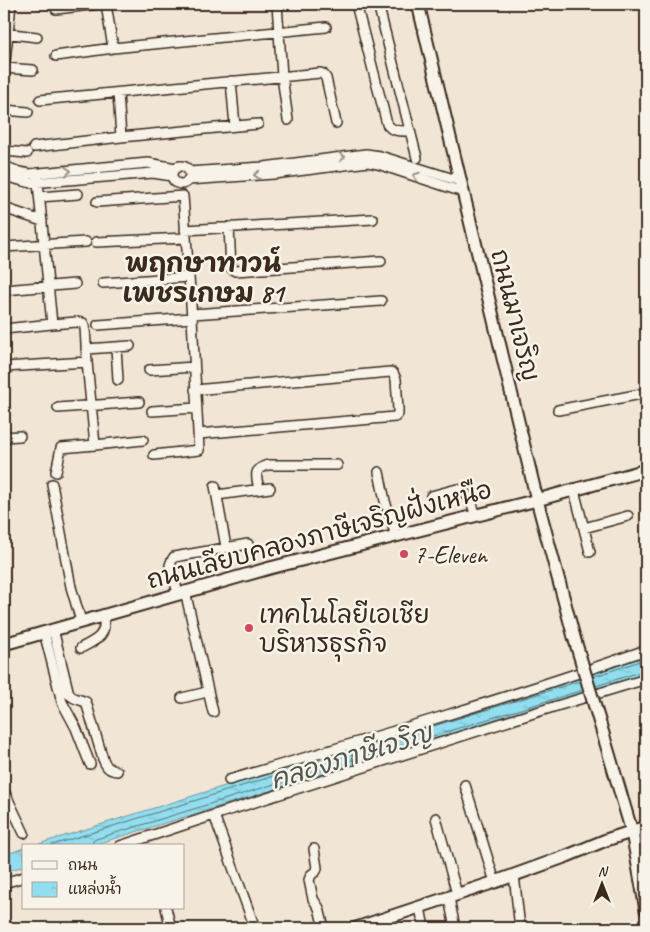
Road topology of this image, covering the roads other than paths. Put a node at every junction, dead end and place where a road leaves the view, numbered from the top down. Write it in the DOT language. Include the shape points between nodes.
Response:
graph roads {
  1 [pos="11,4"];
  2 [pos="100,4"];
  3 [pos="106,4"];
  4 [pos="277,4"];
  5 [pos="356,4"];
  6 [pos="378,4"];
  7 [pos="418,4"];
  8 [pos="56,9"];
  9 [pos="326,27"];
  10 [pos="279,32"];
  11 [pos="6,34"];
  12 [pos="37,37"];
  13 [pos="113,48"];
  14 [pos="56,56"];
  15 [pos="4,69"];
  16 [pos="33,70"];
  17 [pos="282,76"];
  18 [pos="231,81"];
  19 [pos="118,93"];
  20 [pos="40,100"];
  21 [pos="4,110"];
  22 [pos="28,112"];
  23 [pos="288,120"];
  24 [pos="258,124"];
  25 [pos="336,124"];
  26 [pos="235,126"];
  27 [pos="410,131"];
  28 [pos="121,137"];
  29 [pos="4,151"];
  30 [pos="417,158"];
  31 [pos="4,166"];
  32 [pos="174,172"];
  33 [pos="4,176"];
  34 [pos="38,178"];
  35 [pos="185,180"];
  36 [pos="462,186"];
  37 [pos="78,194"];
  38 [pos="183,196"];
  39 [pos="40,197"];
  40 [pos="97,202"];
  41 [pos="4,208"];
  42 [pos="372,220"];
  43 [pos="42,221"];
  44 [pos="229,227"];
  45 [pos="186,234"];
  46 [pos="86,242"];
  47 [pos="96,242"];
  48 [pos="44,244"];
  49 [pos="4,247"];
  50 [pos="381,261"];
  51 [pos="189,277"];
  52 [pos="103,283"];
  53 [pos="75,284"];
  54 [pos="49,286"];
  55 [pos="4,290"];
  56 [pos="381,301"];
  57 [pos="192,316"];
  58 [pos="52,324"];
  59 [pos="98,325"];
  60 [pos="4,329"];
  61 [pos="116,346"];
  62 [pos="130,346"];
  63 [pos="86,349"];
  64 [pos="87,362"];
  65 [pos="4,367"];
  66 [pos="194,367"];
  67 [pos="149,370"];
  68 [pos="118,380"];
  69 [pos="195,390"];
  70 [pos="646,394"];
  71 [pos="140,402"];
  72 [pos="92,406"];
  73 [pos="58,408"];
  74 [pos="196,408"];
  75 [pos="558,410"];
  76 [pos="152,411"];
  77 [pos="198,434"];
  78 [pos="20,436"];
  79 [pos="4,437"];
  80 [pos="142,440"];
  81 [pos="96,445"];
  82 [pos="154,455"];
  83 [pos="337,465"];
  84 [pos="646,470"];
  85 [pos="56,472"];
  86 [pos="379,472"];
  87 [pos="52,484"];
  88 [pos="270,488"];
  89 [pos="259,489"];
  90 [pos="574,490"];
  91 [pos="431,496"];
  92 [pos="537,500"];
  93 [pos="476,516"];
  94 [pos="628,516"];
  95 [pos="584,528"];
  96 [pos="396,536"];
  97 [pos="248,544"];
  98 [pos="226,547"];
  99 [pos="590,552"];
  100 [pos="182,592"];
  101 [pos="103,615"];
  102 [pos="81,621"];
  103 [pos="49,630"];
  104 [pos="4,644"];
  105 [pos="81,648"];
  106 [pos="646,650"];
  107 [pos="646,679"];
  108 [pos="208,690"];
  109 [pos="182,698"];
  110 [pos="213,712"];
  111 [pos="355,744"];
  112 [pos="90,764"];
  113 [pos="361,767"];
  114 [pos="117,771"];
  115 [pos="229,780"];
  116 [pos="465,785"];
  117 [pos="4,791"];
  118 [pos="214,816"];
  119 [pos="436,818"];
  120 [pos="646,827"];
  121 [pos="632,832"];
  122 [pos="24,833"];
  123 [pos="126,844"];
  124 [pos="314,849"];
  125 [pos="514,875"];
  126 [pos="22,878"];
  127 [pos="494,882"];
  128 [pos="4,883"];
  129 [pos="453,896"];
  130 [pos="420,907"];
  131 [pos="166,910"];
  132 [pos="646,910"];
  133 [pos="171,928"];
  134 [pos="255,928"];
  135 [pos="324,928"];
  136 [pos="356,928"];
  137 [pos="424,928"];
  138 [pos="455,928"];
  139 [pos="520,928"];
  1 -- 11 [label="street"];
  2 -- 8 [label="street"];
  3 -- 13 [label="street"];
  4 -- 10 [label="street"];
  5 -- 27 [label="street" via="386,124 392,130"];
  6 -- 27 [label="street"];
  7 -- 36 [label="main road, ถนนมาเจริญ"];
  9 -- 10 [label="street"];
  10 -- 13 [label="street"];
  10 -- 17 [label="street"];
  11 -- 12 [label="street"];
  11 -- 15 [label="street"];
  13 -- 14 [label="street"];
  15 -- 16 [label="street"];
  17 -- 18 [label="street"];
  17 -- 23 [label="street"];
  17 -- 25 [label="street" via="323,74"];
  18 -- 19 [label="street"];
  18 -- 26 [label="street"];
  19 -- 20 [label="street"];
  19 -- 28 [label="street"];
  21 -- 22 [label="street"];
  24 -- 26 [label="street"];
  26 -- 28 [label="street"];
  27 -- 30 [label="street"];
  28 -- 29 [label="street"];
  31 -- 34 [label="street"];
  32 -- 34 [label="street" via="148,163"];
  32 -- 35 [label="street" via="174,181"];
  32 -- 35 [label="street" via="179,167 184,168"];
  33 -- 34 [label="street" via="30,183"];
  34 -- 39 [label="street"];
  35 -- 36 [label="street" via="232,173 274,174 366,154"];
  35 -- 38 [label="street"];
  36 -- 92 [label="main road, ถนนมาเจริญ"];
  37 -- 39 [label="street"];
  38 -- 40 [label="street"];
  38 -- 45 [label="street"];
  39 -- 43 [label="street"];
  41 -- 43 [label="street"];
  42 -- 44 [label="street"];
  43 -- 48 [label="street"];
  44 -- 45 [label="street"];
  44 -- 50 [label="street" via="232,268 235,271"];
  45 -- 47 [label="street"];
  45 -- 51 [label="street"];
  46 -- 48 [label="street"];
  48 -- 49 [label="street"];
  48 -- 54 [label="street"];
  51 -- 52 [label="street"];
  51 -- 57 [label="street"];
  53 -- 54 [label="street"];
  54 -- 55 [label="street"];
  54 -- 58 [label="street"];
  56 -- 57 [label="street"];
  57 -- 59 [label="street"];
  57 -- 66 [label="street"];
  58 -- 60 [label="street"];
  58 -- 63 [label="street" via="82,323"];
  61 -- 62 [label="street"];
  61 -- 63 [label="street"];
  61 -- 68 [label="street"];
  63 -- 64 [label="street"];
  64 -- 65 [label="street"];
  64 -- 72 [label="street"];
  66 -- 67 [label="street"];
  66 -- 69 [label="street"];
  69 -- 74 [label="street"];
  69 -- 77 [label="street" via="390,372 396,380 398,409 395,417"];
  70 -- 75 [label="street"];
  71 -- 72 [label="street"];
  72 -- 73 [label="street"];
  72 -- 81 [label="street"];
  74 -- 76 [label="street"];
  74 -- 77 [label="street"];
  77 -- 82 [label="street" via="199,450"];
  78 -- 79 [label="street"];
  80 -- 81 [label="street"];
  81 -- 85 [label="street" via="61,448"];
  83 -- 89 [label="street" via="261,467 256,474"];
  84 -- 90 [label="main road, ถนนเลียบคลองภาษีเจริญฝั่งเหนือ"];
  86 -- 96 [label="street"];
  87 -- 102 [label="street" via="71,587"];
  88 -- 89 [label="street"];
  89 -- 98 [label="street" via="216,490"];
  90 -- 92 [label="main road, ถนนเลียบคลองภาษีเจริญฝั่งเหนือ"];
  90 -- 95 [label="street"];
  91 -- 93 [label="street" via="460,489 468,497"];
  92 -- 93 [label="main road, ถนนเลียบคลองภาษีเจริญฝั่งเหนือ"];
  92 -- 121 [label="main road, ถนนมาเจริญ, bridge"];
  93 -- 96 [label="main road, ถนนเลียบคลองภาษีเจริญฝั่งเหนือ"];
  94 -- 95 [label="street"];
  95 -- 99 [label="street"];
  96 -- 100 [label="main road, ถนนเลียบคลองภาษีเจริญฝั่งเหนือ"];
  97 -- 98 [label="street"];
  98 -- 100 [label="street" via="177,556 172,560 170,565"];
  100 -- 101 [label="main road, ถนนเลียบคลองภาษีเจริญฝั่งเหนือ"];
  100 -- 108 [label="street"];
  101 -- 102 [label="main road, ถนนเลียบคลองภาษีเจริญฝั่งเหนือ"];
  101 -- 105 [label="street" via="104,630 96,640"];
  102 -- 103 [label="main road, ถนนเลียบคลองภาษีเจริญฝั่งเหนือ"];
  103 -- 104 [label="main road, ถนนเลียบคลองภาษีเจริญฝั่งเหนือ"];
  103 -- 112 [label="street" via="62,702"];
  103 -- 114 [label="street" via="70,694 86,702 103,758 111,770"];
  106 -- 111 [label="street"];
  107 -- 113 [label="street"];
  108 -- 109 [label="street"];
  108 -- 110 [label="street"];
  111 -- 113 [label="street"];
  111 -- 115 [label="street"];
  113 -- 118 [label="street"];
  116 -- 127 [label="street"];
  117 -- 122 [label="street"];
  118 -- 123 [label="street"];
  118 -- 134 [label="street"];
  119 -- 129 [label="street"];
  120 -- 121 [label="main road"];
  121 -- 125 [label="main road"];
  121 -- 132 [label="main road, ถนนมาเจริญ"];
  124 -- 135 [label="street" via="317,868 310,875 310,880"];
  125 -- 127 [label="main road"];
  125 -- 139 [label="street"];
  126 -- 128 [label="street"];
  127 -- 129 [label="main road"];
  129 -- 130 [label="main road"];
  129 -- 138 [label="street"];
  130 -- 136 [label="main road"];
  130 -- 137 [label="street"];
  131 -- 133 [label="street"];
}
